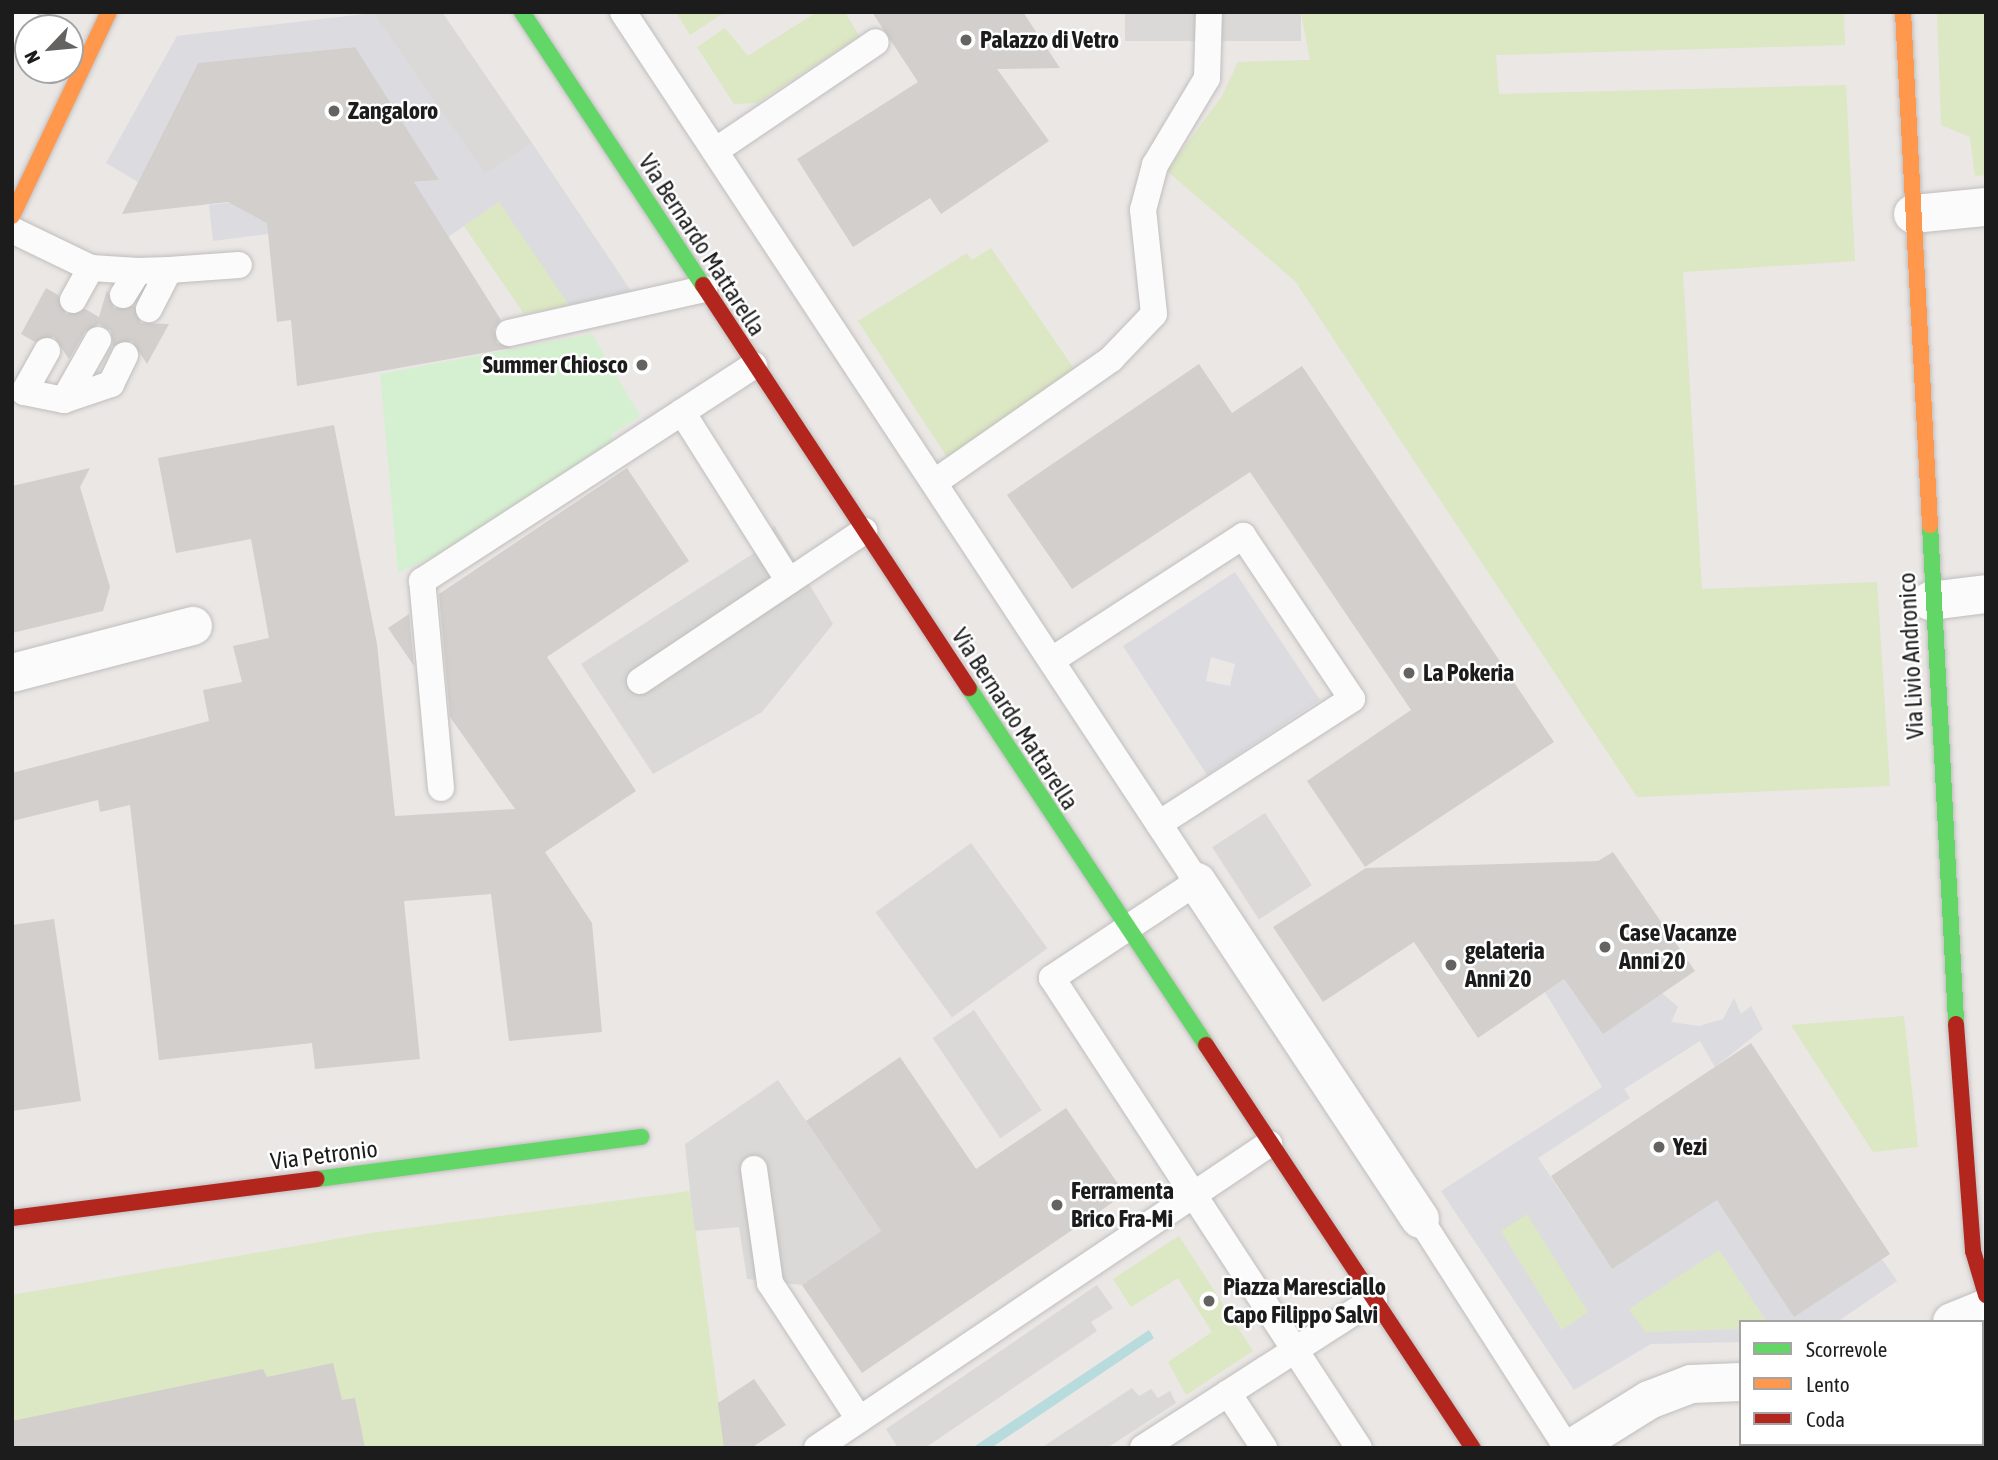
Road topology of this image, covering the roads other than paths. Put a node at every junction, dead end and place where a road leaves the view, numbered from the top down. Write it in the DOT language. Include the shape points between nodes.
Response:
graph roads {
  1 [pos="109,12"];
  2 [pos="522,12"];
  3 [pos="623,12"];
  4 [pos="1209,12"];
  5 [pos="1903,12"];
  6 [pos="876,42"];
  7 [pos="84,47"];
  8 [pos="66,84"];
  9 [pos="716,152"];
  10 [pos="1986,207"];
  11 [pos="1913,214"];
  12 [pos="12,216"];
  13 [pos="12,230"];
  14 [pos="239,265"];
  15 [pos="91,268"];
  16 [pos="169,270"];
  17 [pos="138,271"];
  18 [pos="704,289"];
  19 [pos="123,295"];
  20 [pos="73,300"];
  21 [pos="149,309"];
  22 [pos="509,333"];
  23 [pos="98,340"];
  24 [pos="47,351"];
  25 [pos="125,355"];
  26 [pos="754,365"];
  27 [pos="18,395"];
  28 [pos="64,400"];
  29 [pos="682,412"];
  30 [pos="935,482"];
  31 [pos="864,531"];
  32 [pos="789,581"];
  33 [pos="1986,594"];
  34 [pos="1930,601"];
  35 [pos="193,626"];
  36 [pos="1052,660"];
  37 [pos="12,673"];
  38 [pos="640,681"];
  39 [pos="441,788"];
  40 [pos="1159,824"];
  41 [pos="1197,882"];
  42 [pos="1126,929"];
  43 [pos="641,1137"];
  44 [pos="1269,1144"];
  45 [pos="754,1169"];
  46 [pos="1194,1196"];
  47 [pos="12,1218"];
  48 [pos="1420,1219"];
  49 [pos="1986,1295"];
  50 [pos="1374,1299"];
  51 [pos="1986,1308"];
  52 [pos="1957,1320"];
  53 [pos="1295,1350"];
  54 [pos="1739,1382"];
  55 [pos="1228,1392"];
  56 [pos="859,1419"];
  57 [pos="817,1448"];
  58 [pos="1143,1448"];
  59 [pos="1264,1448"];
  60 [pos="1359,1448"];
  61 [pos="1473,1448"];
  62 [pos="1570,1448"];
  1 -- 7 [label="street"];
  2 -- 18 [label="street, Via Bernardo Mattarella"];
  3 -- 9 [label="lane"];
  4 -- 30 [label="lane" via="1207,78 1155,165 1143,210 1154,314 1111,359"];
  5 -- 11 [label="street, Via Livio Andronico"];
  6 -- 9 [label="lane"];
  8 -- 12 [label="street"];
  9 -- 30 [label="lane"];
  10 -- 11 [label="street"];
  11 -- 34 [label="street, Via Livio Andronico"];
  13 -- 15 [label="lane"];
  14 -- 16 [label="lane"];
  15 -- 17 [label="lane"];
  15 -- 20 [label="lane"];
  16 -- 17 [label="lane"];
  16 -- 21 [label="lane"];
  17 -- 19 [label="lane"];
  18 -- 22 [label="lane"];
  18 -- 26 [label="street, Via Bernardo Mattarella"];
  23 -- 28 [label="lane"];
  24 -- 27 [label="lane"];
  25 -- 28 [label="lane" via="111,384"];
  26 -- 29 [label="lane"];
  26 -- 31 [label="street, Via Bernardo Mattarella"];
  27 -- 28 [label="lane"];
  29 -- 32 [label="lane"];
  29 -- 39 [label="lane" via="422,582"];
  30 -- 36 [label="lane"];
  31 -- 32 [label="lane"];
  31 -- 42 [label="street, Via Bernardo Mattarella"];
  32 -- 38 [label="lane"];
  33 -- 34 [label="street"];
  34 -- 49 [label="street, Via Livio Andronico" via="1973,1251"];
  35 -- 37 [label="street"];
  36 -- 40 [label="lane"];
  36 -- 40 [label="lane" via="1243,536 1352,699"];
  40 -- 41 [label="lane"];
  41 -- 42 [label="lane"];
  41 -- 48 [label="street"];
  42 -- 44 [label="street, Via Bernardo Mattarella"];
  42 -- 46 [label="lane" via="1052,978"];
  43 -- 47 [label="street, Via Petronio"];
  44 -- 46 [label="lane"];
  44 -- 50 [label="street, Via Bernardo Mattarella"];
  45 -- 56 [label="lane" via="770,1283"];
  46 -- 53 [label="lane"];
  46 -- 56 [label="lane"];
  48 -- 62 [label="lane"];
  50 -- 53 [label="lane"];
  50 -- 61 [label="street, Via Bernardo Mattarella"];
  51 -- 52 [label="street"];
  53 -- 55 [label="lane"];
  53 -- 60 [label="lane"];
  54 -- 62 [label="street" via="1691,1384 1649,1400"];
  55 -- 58 [label="lane"];
  55 -- 59 [label="lane"];
  56 -- 57 [label="lane"];
}
